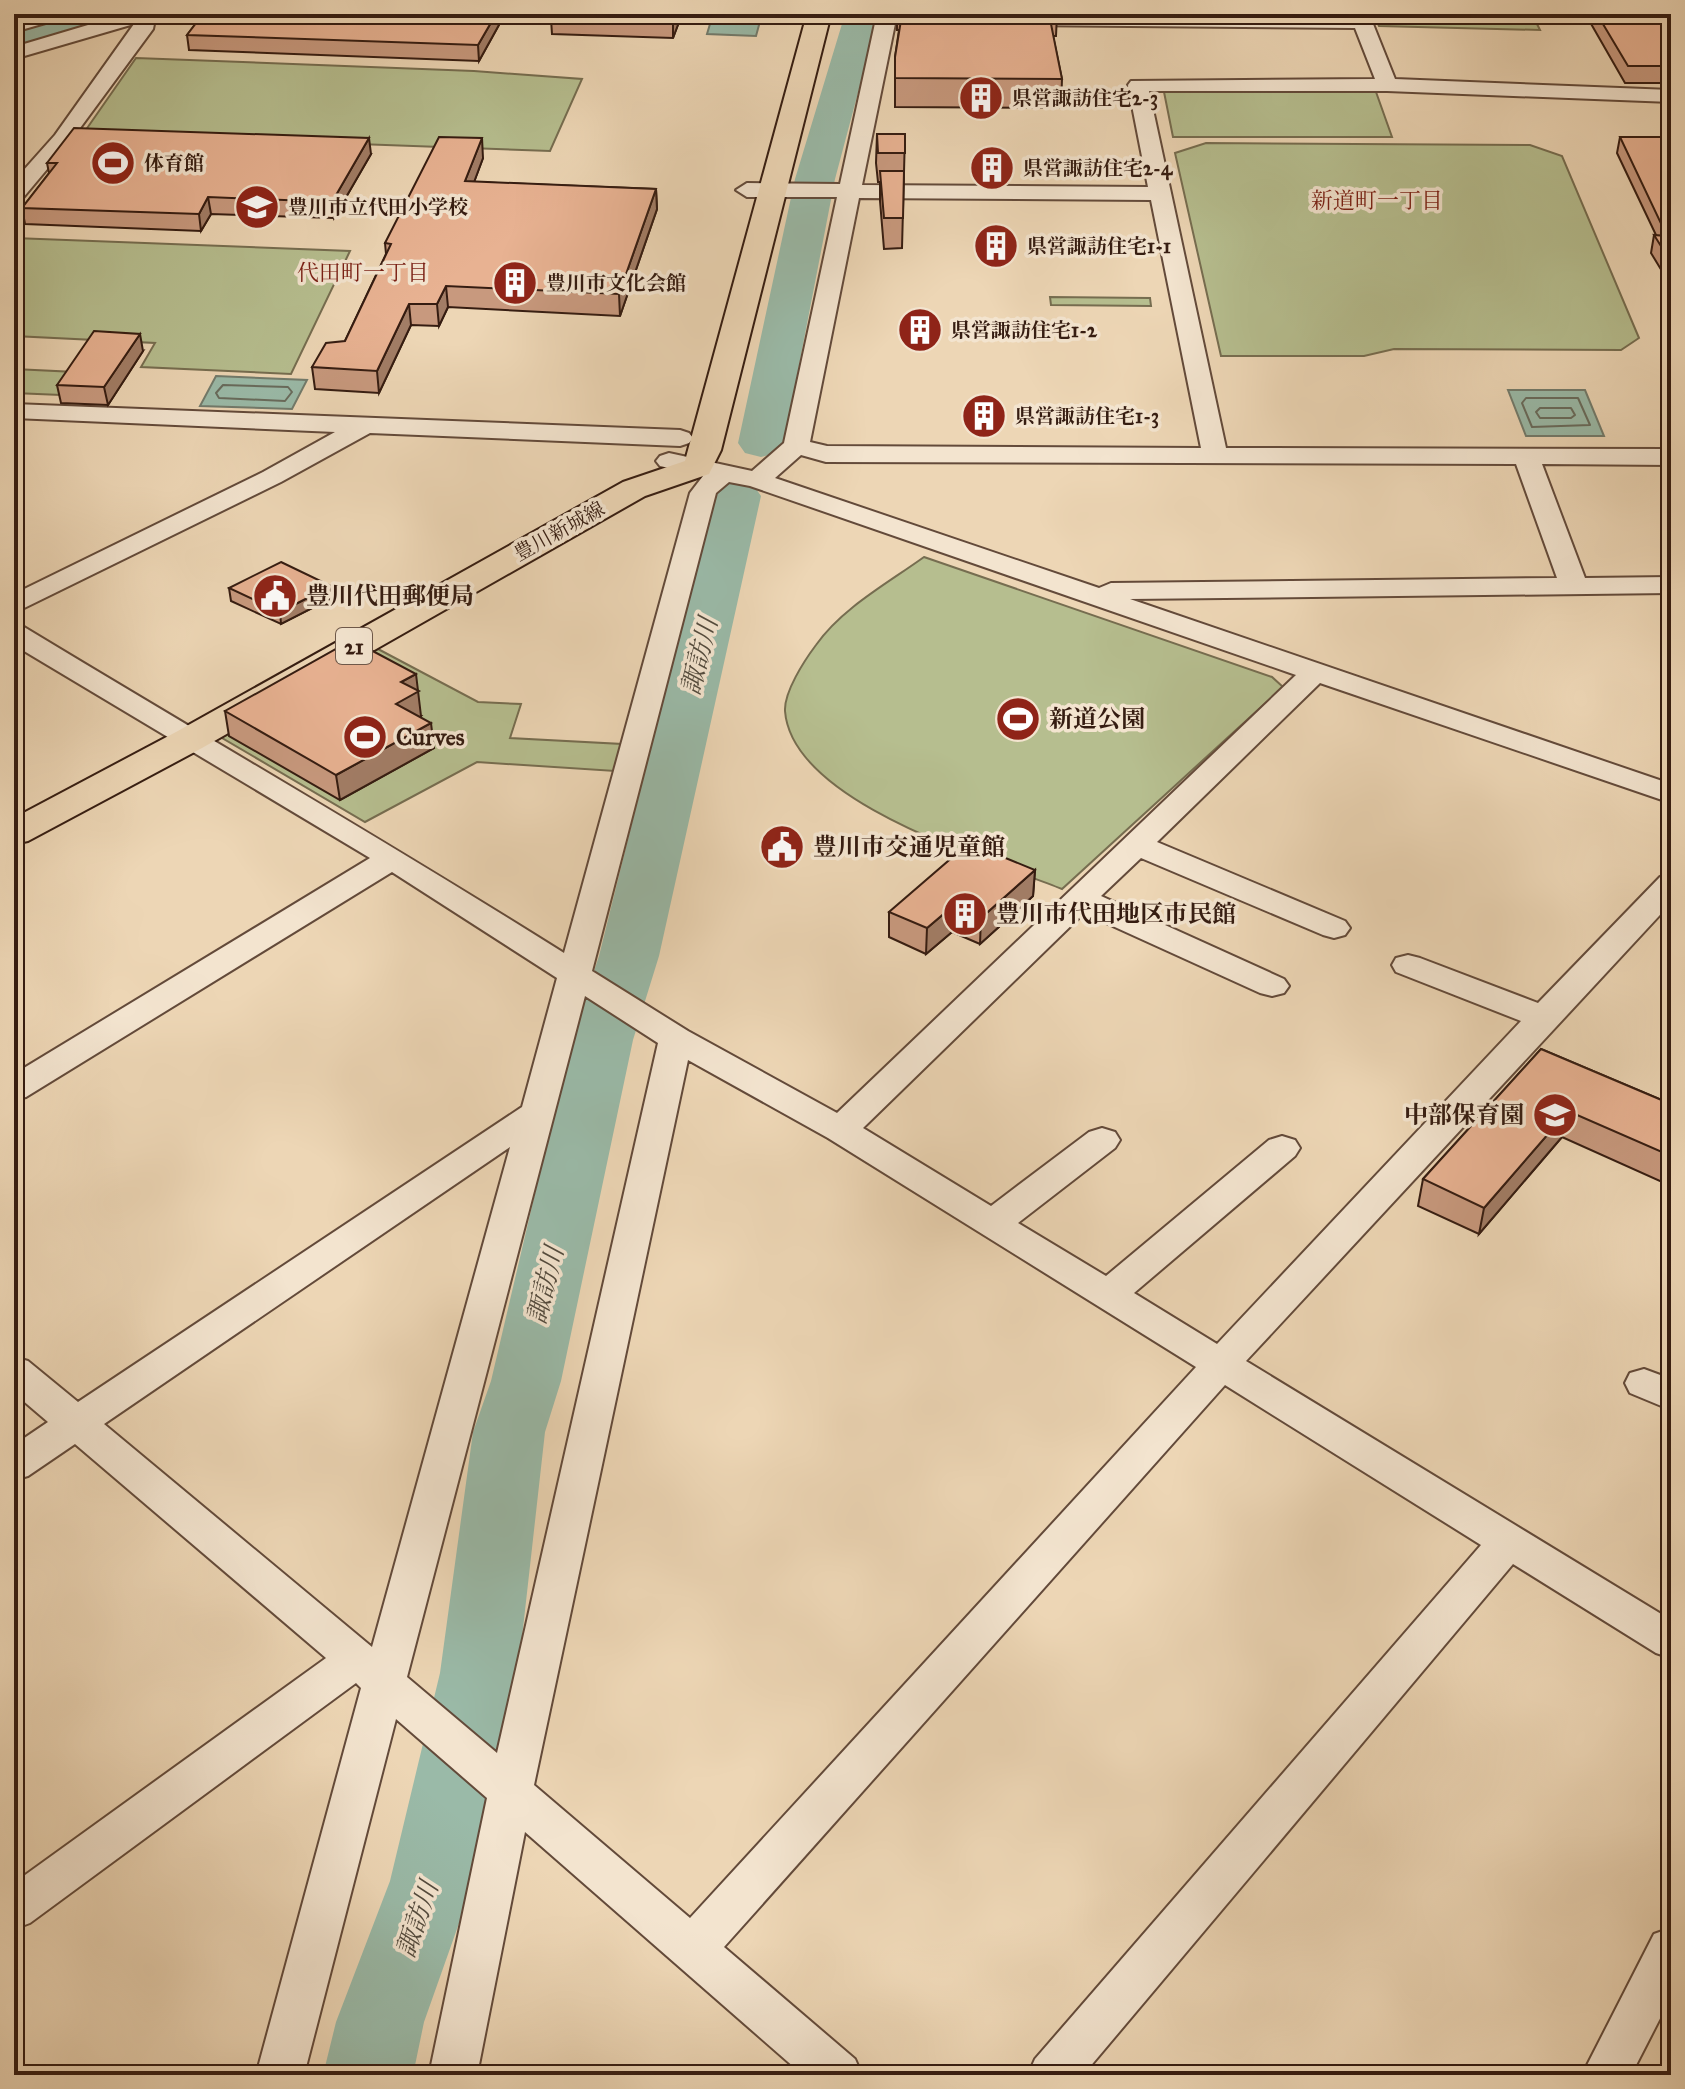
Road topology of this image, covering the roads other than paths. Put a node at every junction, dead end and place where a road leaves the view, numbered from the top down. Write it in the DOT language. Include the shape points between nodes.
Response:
graph roads {
  1 [pos="56,14"];
  2 [pos="146,14"];
  3 [pos="797,14"];
  4 [pos="819,14"];
  5 [pos="892,17"];
  6 [pos="1086,17"];
  7 [pos="1361,18"];
  8 [pos="993,19"];
  9 [pos="14,26"];
  10 [pos="14,53"];
  11 [pos="1387,85"];
  12 [pos="1671,96"];
  13 [pos="771,191"];
  14 [pos="839,192"];
  15 [pos="14,194"];
  16 [pos="1160,194"];
  17 [pos="696,379"];
  18 [pos="688,408"];
  19 [pos="14,411"];
  20 [pos="369,423"];
  21 [pos="796,446"];
  22 [pos="1215,456"];
  23 [pos="1671,457"];
  24 [pos="1527,458"];
  25 [pos="693,460"];
  26 [pos="757,480"];
  27 [pos="1671,585"];
  28 [pos="1574,586"];
  29 [pos="1088,592"];
  30 [pos="14,605"];
  31 [pos="14,633"];
  32 [pos="1316,671"];
  33 [pos="180,734"];
  34 [pos="1671,794"];
  35 [pos="14,813"];
  36 [pos="14,833"];
  37 [pos="1137,845"];
  38 [pos="392,858"];
  39 [pos="1671,884"];
  40 [pos="1081,899"];
  41 [pos="1334,928"];
  42 [pos="1408,965"];
  43 [pos="588,981"];
  44 [pos="1272,986"];
  45 [pos="1542,1017"];
  46 [pos="668,1034"];
  47 [pos="14,1089"];
  48 [pos="535,1114"];
  49 [pos="840,1130"];
  50 [pos="1102,1140"];
  51 [pos="1282,1148"];
  52 [pos="992,1224"];
  53 [pos="1107,1295"];
  54 [pos="1220,1365"];
  55 [pos="14,1371"];
  56 [pos="74,1423"];
  57 [pos="14,1465"];
  58 [pos="1509,1541"];
  59 [pos="1671,1641"];
  60 [pos="383,1682"];
  61 [pos="498,1782"];
  62 [pos="14,1909"];
  63 [pos="692,1949"];
  64 [pos="1671,1949"];
  65 [pos="280,2075"];
  66 [pos="453,2075"];
  67 [pos="838,2075"];
  68 [pos="1052,2075"];
  69 [pos="1606,2075"];
  1 -- 9 [label="street"];
  2 -- 10 [label="street"];
  2 -- 15 [label="street" via="143,29"];
  3 -- 13 [label="main road"];
  4 -- 13 [label="main road"];
  5 -- 14 [label="street"];
  6 -- 7 [label="street"];
  6 -- 8 [label="street"];
  7 -- 11 [label="street"];
  11 -- 12 [label="street"];
  11 -- 16 [label="street" via="1138,85"];
  13 -- 14 [label="street"];
  13 -- 17 [label="main road"];
  13 -- 25 [label="main road"];
  14 -- 16 [label="street"];
  14 -- 21 [label="street"];
  16 -- 22 [label="street"];
  18 -- 25 [label="main road"];
  19 -- 20 [label="street"];
  20 -- 25 [label="street"];
  20 -- 30 [label="street"];
  21 -- 22 [label="street" via="826,454"];
  21 -- 26 [label="street"];
  22 -- 24 [label="street"];
  23 -- 24 [label="street"];
  24 -- 28 [label="street"];
  25 -- 26 [label="street"];
  25 -- 33 [label="main road, 豊川新城線 / 21"];
  25 -- 43 [label="street" via="703,493"];
  26 -- 29 [label="street"];
  27 -- 28 [label="street"];
  28 -- 29 [label="street"];
  29 -- 32 [label="street"];
  31 -- 33 [label="street"];
  32 -- 34 [label="street"];
  32 -- 37 [label="street"];
  33 -- 35 [label="main road, 豊川新城線 / 21"];
  33 -- 36 [label="main road, 豊川新城線 / 21"];
  33 -- 38 [label="street"];
  37 -- 40 [label="street"];
  37 -- 41 [label="street"];
  38 -- 43 [label="street"];
  38 -- 47 [label="street"];
  39 -- 45 [label="street"];
  40 -- 44 [label="street"];
  40 -- 49 [label="street"];
  42 -- 45 [label="street"];
  43 -- 46 [label="street"];
  43 -- 48 [label="street"];
  45 -- 54 [label="street"];
  46 -- 49 [label="street"];
  46 -- 61 [label="street"];
  48 -- 56 [label="street"];
  48 -- 60 [label="street"];
  49 -- 52 [label="street"];
  50 -- 52 [label="street"];
  51 -- 53 [label="street"];
  52 -- 53 [label="street"];
  53 -- 54 [label="street"];
  54 -- 58 [label="street"];
  54 -- 63 [label="street"];
  55 -- 56 [label="street"];
  56 -- 57 [label="street"];
  56 -- 60 [label="street"];
  58 -- 59 [label="street"];
  58 -- 68 [label="street"];
  60 -- 61 [label="street"];
  60 -- 62 [label="street"];
  60 -- 65 [label="street"];
  61 -- 63 [label="street"];
  61 -- 66 [label="street"];
  63 -- 67 [label="street"];
  64 -- 69 [label="street"];
}
